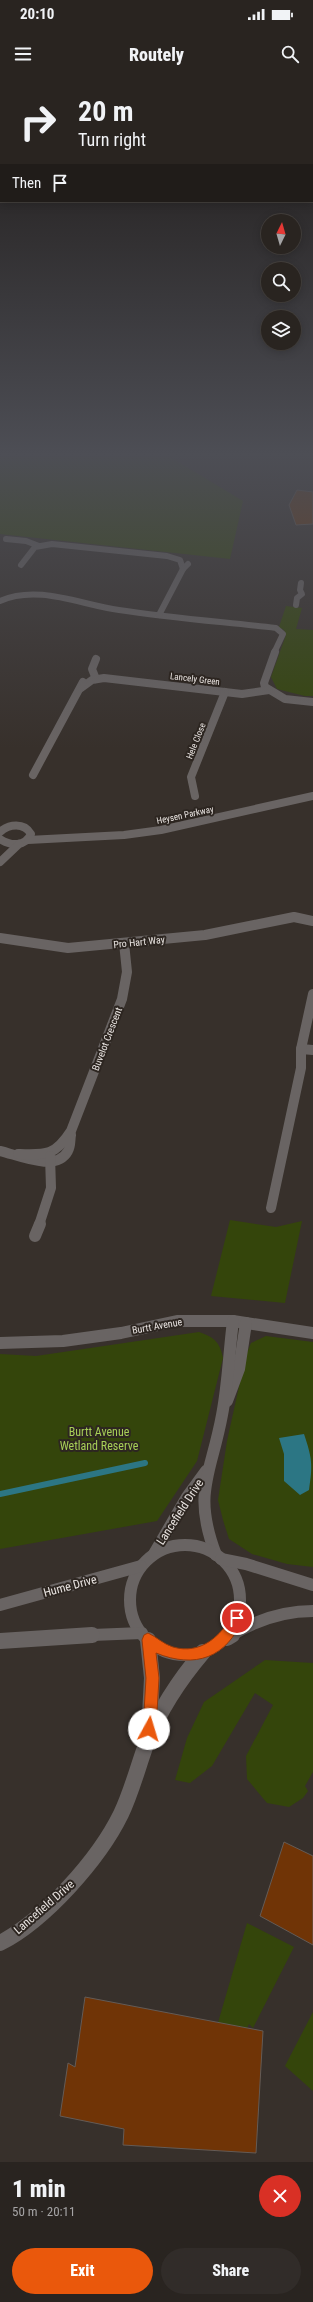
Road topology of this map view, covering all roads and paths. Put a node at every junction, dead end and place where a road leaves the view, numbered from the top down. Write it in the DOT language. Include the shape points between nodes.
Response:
graph roads {
  1 [pos="29,554"];
  2 [pos="149,554"];
  3 [pos="21,565"];
  4 [pos="301,583"];
  5 [pos="4,594"];
  6 [pos="0,601"];
  7 [pos="296,605"];
  8 [pos="159,615"];
  9 [pos="96,658"];
  10 [pos="95,677"];
  11 [pos="269,690"];
  12 [pos="225,692"];
  13 [pos="313,702"];
  14 [pos="33,775"];
  15 [pos="195,796"];
  16 [pos="313,796"];
  17 [pos="2,829"];
  18 [pos="30,831"];
  19 [pos="60,837"];
  20 [pos="1,840"];
  21 [pos="28,840"];
  22 [pos="18,844"];
  23 [pos="0,862"];
  24 [pos="313,914"];
  25 [pos="277,918"];
  26 [pos="313,921"];
  27 [pos="0,938"];
  28 [pos="124,944"];
  29 [pos="313,994"];
  30 [pos="313,1044"];
  31 [pos="302,1046"];
  32 [pos="313,1050"];
  33 [pos="0,1151"];
  34 [pos="50,1158"];
  35 [pos="271,1208"];
  36 [pos="35,1236"];
  37 [pos="233,1321"];
  38 [pos="246,1323"];
  39 [pos="313,1333"];
  40 [pos="0,1343"];
  41 [pos="222,1414"];
  42 [pos="207,1470"];
  43 [pos="154,1554"];
  44 [pos="219,1557"];
  45 [pos="141,1566"];
  46 [pos="313,1585"];
  47 [pos="0,1605"];
  48 [pos="313,1611"];
  49 [pos="145,1636"];
  50 [pos="0,1641"];
  51 [pos="218,1644"];
  52 [pos="203,1652"];
  53 [pos="148,1740"];
  54 [pos="0,1944"];
  1 -- 3 [label="street"];
  2 -- 8 [label="street" via="180,560 183,569"];
  4 -- 7 [label="street" via="300,590 305,595 297,598"];
  5 -- 6 [label="street"];
  5 -- 8 [label="street" via="93,602 117,610"];
  8 -- 11 [label="street" via="272,630 276,633 278,642 264,683"];
  9 -- 10 [label="street" via="91,667"];
  10 -- 12 [label="street, Lancely Green"];
  10 -- 14 [label="street" via="81,688"];
  11 -- 12 [label="street, Lancely Green" via="254,694"];
  11 -- 13 [label="street" via="285,698"];
  12 -- 15 [label="street, Hele Close" via="191,777"];
  16 -- 19 [label="street, Heysen Parkway" via="162,830"];
  17 -- 18 [label="street, Heysen Parkway" via="19,826"];
  18 -- 19 [label="street, Heysen Parkway"];
  18 -- 21 [label="street"];
  19 -- 21 [label="street, Heysen Parkway"];
  20 -- 22 [label="street"];
  20 -- 23 [label="street"];
  21 -- 22 [label="street, Heysen Parkway"];
  22 -- 23 [label="street"];
  24 -- 25 [label="street, Pro Hart Way" via="298,912"];
  25 -- 26 [label="street, Pro Hart Way" via="294,917"];
  25 -- 28 [label="street, Pro Hart Way" via="205,935"];
  27 -- 28 [label="street, Pro Hart Way" via="68,948"];
  28 -- 34 [label="street, Buvelot Crescent" via="127,972 122,1000 71,1131 69,1150 66,1154"];
  29 -- 31 [label="street"];
  30 -- 31 [label="street"];
  31 -- 32 [label="street"];
  31 -- 35 [label="street" via="301,1068"];
  33 -- 34 [label="street" via="33,1160"];
  34 -- 36 [label="street" via="53,1174 50,1195"];
  37 -- 38 [label="street, Burtt Avenue"];
  37 -- 40 [label="street, Burtt Avenue" via="177,1321 121,1333 63,1341"];
  37 -- 41 [label="street, Lancefield Drive"];
  38 -- 39 [label="street, Burtt Avenue"];
  38 -- 41 [label="street, Lancefield Drive" via="239,1369"];
  41 -- 42 [label="street, Lancefield Drive" via="215,1451"];
  42 -- 43 [label="street, Lancefield Drive" via="186,1497"];
  42 -- 44 [label="street, Lancefield Drive" via="204,1515"];
  43 -- 44 [label="street" via="169,1547 185,1544 201,1547"];
  43 -- 45 [label="street"];
  44 -- 46 [label="street"];
  44 -- 51 [label="street" via="232,1571 238,1586 240,1602 237,1618 230,1632"];
  45 -- 47 [label="street, Hume Drive"];
  45 -- 49 [label="street" via="133,1582 130,1599 134,1617"];
  48 -- 51 [label="street" via="290,1611 269,1616 246,1626"];
  49 -- 50 [label="street" via="41,1636"];
  49 -- 52 [label="street" via="160,1648 174,1654"];
  49 -- 53 [label="street, Lancefield Drive" via="152,1678"];
  51 -- 52 [label="street"];
  52 -- 53 [label="street, Lancefield Drive" via="170,1697"];
  53 -- 54 [label="street, Lancefield Drive" via="136,1780 102,1848 70,1886"];
}
